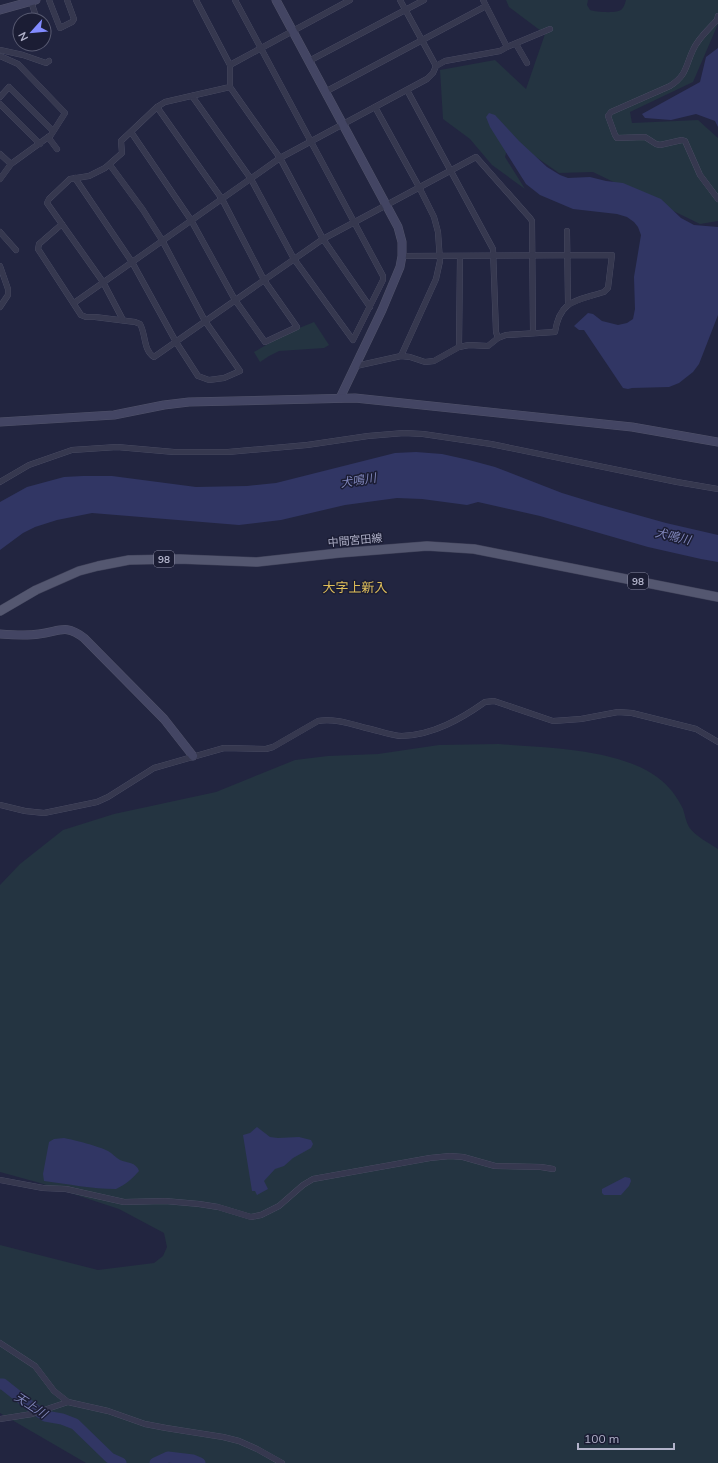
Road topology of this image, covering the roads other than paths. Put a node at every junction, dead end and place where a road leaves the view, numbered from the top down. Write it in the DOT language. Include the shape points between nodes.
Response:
graph roads {
  1 [pos="49,0"];
  2 [pos="66,0"];
  3 [pos="196,0"];
  4 [pos="235,0"];
  5 [pos="276,0"];
  6 [pos="350,0"];
  7 [pos="400,0"];
  8 [pos="424,0"];
  9 [pos="482,0"];
  10 [pos="34,1"];
  11 [pos="486,6"];
  12 [pos="0,10"];
  13 [pos="405,10"];
  14 [pos="36,12"];
  15 [pos="718,16"];
  16 [pos="550,29"];
  17 [pos="292,31"];
  18 [pos="422,41"];
  19 [pos="516,44"];
  20 [pos="507,47"];
  21 [pos="261,48"];
  22 [pos="0,50"];
  23 [pos="0,56"];
  24 [pos="50,61"];
  25 [pos="309,61"];
  26 [pos="527,63"];
  27 [pos="230,65"];
  28 [pos="436,66"];
  29 [pos="230,87"];
  30 [pos="408,90"];
  31 [pos="325,92"];
  32 [pos="0,96"];
  33 [pos="192,96"];
  34 [pos="0,104"];
  35 [pos="157,107"];
  36 [pos="376,107"];
  37 [pos="342,124"];
  38 [pos="53,131"];
  39 [pos="131,132"];
  40 [pos="48,138"];
  41 [pos="311,141"];
  42 [pos="40,144"];
  43 [pos="57,149"];
  44 [pos="0,154"];
  45 [pos="280,158"];
  46 [pos="11,164"];
  47 [pos="110,165"];
  48 [pos="450,170"];
  49 [pos="75,178"];
  50 [pos="0,179"];
  51 [pos="251,179"];
  52 [pos="419,187"];
  53 [pos="222,199"];
  54 [pos="718,199"];
  55 [pos="386,204"];
  56 [pos="191,220"];
  57 [pos="354,222"];
  58 [pos="62,224"];
  59 [pos="567,231"];
  60 [pos="0,232"];
  61 [pos="323,239"];
  62 [pos="162,240"];
  63 [pos="16,250"];
  64 [pos="494,254"];
  65 [pos="531,255"];
  66 [pos="567,255"];
  67 [pos="402,256"];
  68 [pos="440,256"];
  69 [pos="460,256"];
  70 [pos="294,259"];
  71 [pos="132,262"];
  72 [pos="0,266"];
  73 [pos="264,280"];
  74 [pos="103,282"];
  75 [pos="235,300"];
  76 [pos="74,303"];
  77 [pos="568,304"];
  78 [pos="0,307"];
  79 [pos="370,307"];
  80 [pos="123,320"];
  81 [pos="205,321"];
  82 [pos="533,333"];
  83 [pos="498,338"];
  84 [pos="176,342"];
  85 [pos="459,347"];
  86 [pos="401,356"];
  87 [pos="356,366"];
  88 [pos="340,398"];
  89 [pos="0,422"];
  90 [pos="718,442"];
  91 [pos="0,482"];
  92 [pos="718,489"];
  93 [pos="718,597"];
  94 [pos="0,611"];
  95 [pos="0,634"];
  96 [pos="718,742"];
  97 [pos="193,756"];
  98 [pos="0,805"];
  99 [pos="553,1169"];
  100 [pos="0,1180"];
  101 [pos="0,1343"];
  102 [pos="68,1402"];
  103 [pos="0,1419"];
  104 [pos="282,1463"];
  1 -- 2 [label="street" via="60,28 74,20"];
  3 -- 27 [label="street"];
  4 -- 21 [label="street"];
  5 -- 17 [label="street"];
  6 -- 17 [label="street"];
  7 -- 13 [label="street"];
  8 -- 13 [label="street"];
  9 -- 11 [label="street"];
  10 -- 12 [label="street"];
  10 -- 14 [label="street"];
  11 -- 18 [label="street"];
  11 -- 20 [label="street"];
  13 -- 18 [label="street"];
  13 -- 25 [label="street"];
  15 -- 54 [label="street" via="693,49 686,70 678,80 611,112 608,116 617,138 640,136 660,145 685,141 700,175"];
  16 -- 19 [label="street"];
  17 -- 21 [label="street"];
  17 -- 25 [label="street"];
  18 -- 28 [label="street"];
  18 -- 31 [label="street"];
  19 -- 20 [label="street"];
  19 -- 26 [label="street"];
  20 -- 28 [label="street" via="500,51 445,61"];
  21 -- 27 [label="street"];
  21 -- 41 [label="street"];
  22 -- 24 [label="street" via="46,63"];
  23 -- 38 [label="street" via="18,64 65,113"];
  25 -- 31 [label="street"];
  27 -- 29 [label="street"];
  28 -- 30 [label="street" via="427,79"];
  29 -- 33 [label="street"];
  29 -- 45 [label="street"];
  30 -- 36 [label="street"];
  30 -- 48 [label="street"];
  31 -- 37 [label="street"];
  32 -- 38 [label="street" via="9,87"];
  33 -- 35 [label="street" via="165,102"];
  33 -- 51 [label="street"];
  34 -- 42 [label="street"];
  35 -- 39 [label="street"];
  35 -- 53 [label="street"];
  36 -- 37 [label="street"];
  36 -- 52 [label="street"];
  37 -- 41 [label="street"];
  37 -- 55 [label="street"];
  38 -- 40 [label="street"];
  39 -- 47 [label="street" via="121,141 122,153"];
  39 -- 56 [label="street"];
  40 -- 42 [label="street"];
  40 -- 43 [label="street"];
  41 -- 45 [label="street"];
  41 -- 57 [label="street"];
  42 -- 46 [label="street"];
  44 -- 46 [label="street"];
  45 -- 51 [label="street"];
  45 -- 61 [label="street"];
  46 -- 50 [label="street"];
  47 -- 49 [label="street" via="89,176"];
  47 -- 62 [label="street"];
  48 -- 52 [label="street"];
  48 -- 64 [label="street"];
  48 -- 65 [label="street" via="476,157 532,221"];
  49 -- 58 [label="street" via="70,179 47,204"];
  49 -- 71 [label="street"];
  51 -- 53 [label="street"];
  51 -- 70 [label="street"];
  52 -- 55 [label="street"];
  52 -- 68 [label="street" via="434,217"];
  53 -- 56 [label="street"];
  53 -- 73 [label="street"];
  55 -- 57 [label="street"];
  55 -- 67 [label="street" via="398,227"];
  56 -- 62 [label="street"];
  56 -- 75 [label="street"];
  57 -- 61 [label="street"];
  57 -- 79 [label="street" via="383,276"];
  58 -- 74 [label="street"];
  58 -- 76 [label="street" via="39,244 38,249"];
  59 -- 66 [label="street"];
  60 -- 63 [label="street"];
  61 -- 70 [label="street"];
  61 -- 79 [label="street"];
  62 -- 71 [label="street"];
  62 -- 81 [label="street"];
  64 -- 65 [label="street"];
  64 -- 69 [label="street"];
  64 -- 83 [label="street"];
  65 -- 66 [label="street"];
  65 -- 82 [label="street"];
  66 -- 77 [label="street"];
  66 -- 77 [label="street" via="612,255 608,288 604,292"];
  67 -- 68 [label="street"];
  67 -- 87 [label="street" via="400,267"];
  68 -- 69 [label="street"];
  68 -- 86 [label="street" via="436,279"];
  69 -- 85 [label="street"];
  70 -- 73 [label="street"];
  70 -- 79 [label="street" via="353,340"];
  71 -- 74 [label="street"];
  71 -- 84 [label="street"];
  72 -- 78 [label="street" via="8,289 8,295"];
  73 -- 75 [label="street"];
  73 -- 75 [label="street" via="298,327 265,342"];
  74 -- 76 [label="street"];
  74 -- 80 [label="street"];
  75 -- 81 [label="street"];
  76 -- 80 [label="street" via="81,315 86,318"];
  77 -- 82 [label="street" via="557,321 555,332"];
  80 -- 84 [label="street" via="140,324 146,346 154,356"];
  81 -- 84 [label="street"];
  81 -- 84 [label="street" via="240,371 224,378 209,380 198,376"];
  82 -- 83 [label="street"];
  83 -- 85 [label="street" via="488,346"];
  85 -- 86 [label="street" via="434,361 425,362"];
  86 -- 87 [label="street"];
  87 -- 88 [label="street"];
  88 -- 89 [label="street" via="189,402 114,415"];
  88 -- 90 [label="street" via="632,427"];
  91 -- 92 [label="street" via="29,465 72,450 117,447 174,452 228,452 404,433 491,444"];
  93 -- 94 [label="main road, 中間宮田線 / 98" via="474,549 427,546 257,562 129,560 79,571 36,590"];
  95 -- 97 [label="street" via="39,634 68,629 77,632 164,719"];
  96 -- 97 [label="street" via="696,729 632,713 618,712 553,721 494,701 485,702 448,725 412,735 400,736 324,720 266,749 224,748"];
  97 -- 98 [label="street" via="154,768 97,802 44,813"];
  99 -- 100 [label="street" via="495,1166 463,1157 430,1158 313,1179 279,1206 251,1217 199,1204 165,1201 124,1202 66,1189 42,1188"];
  101 -- 102 [label="street" via="35,1366 54,1391"];
  102 -- 103 [label="street" via="44,1411"];
  102 -- 104 [label="street" via="152,1425 239,1441"];
}
